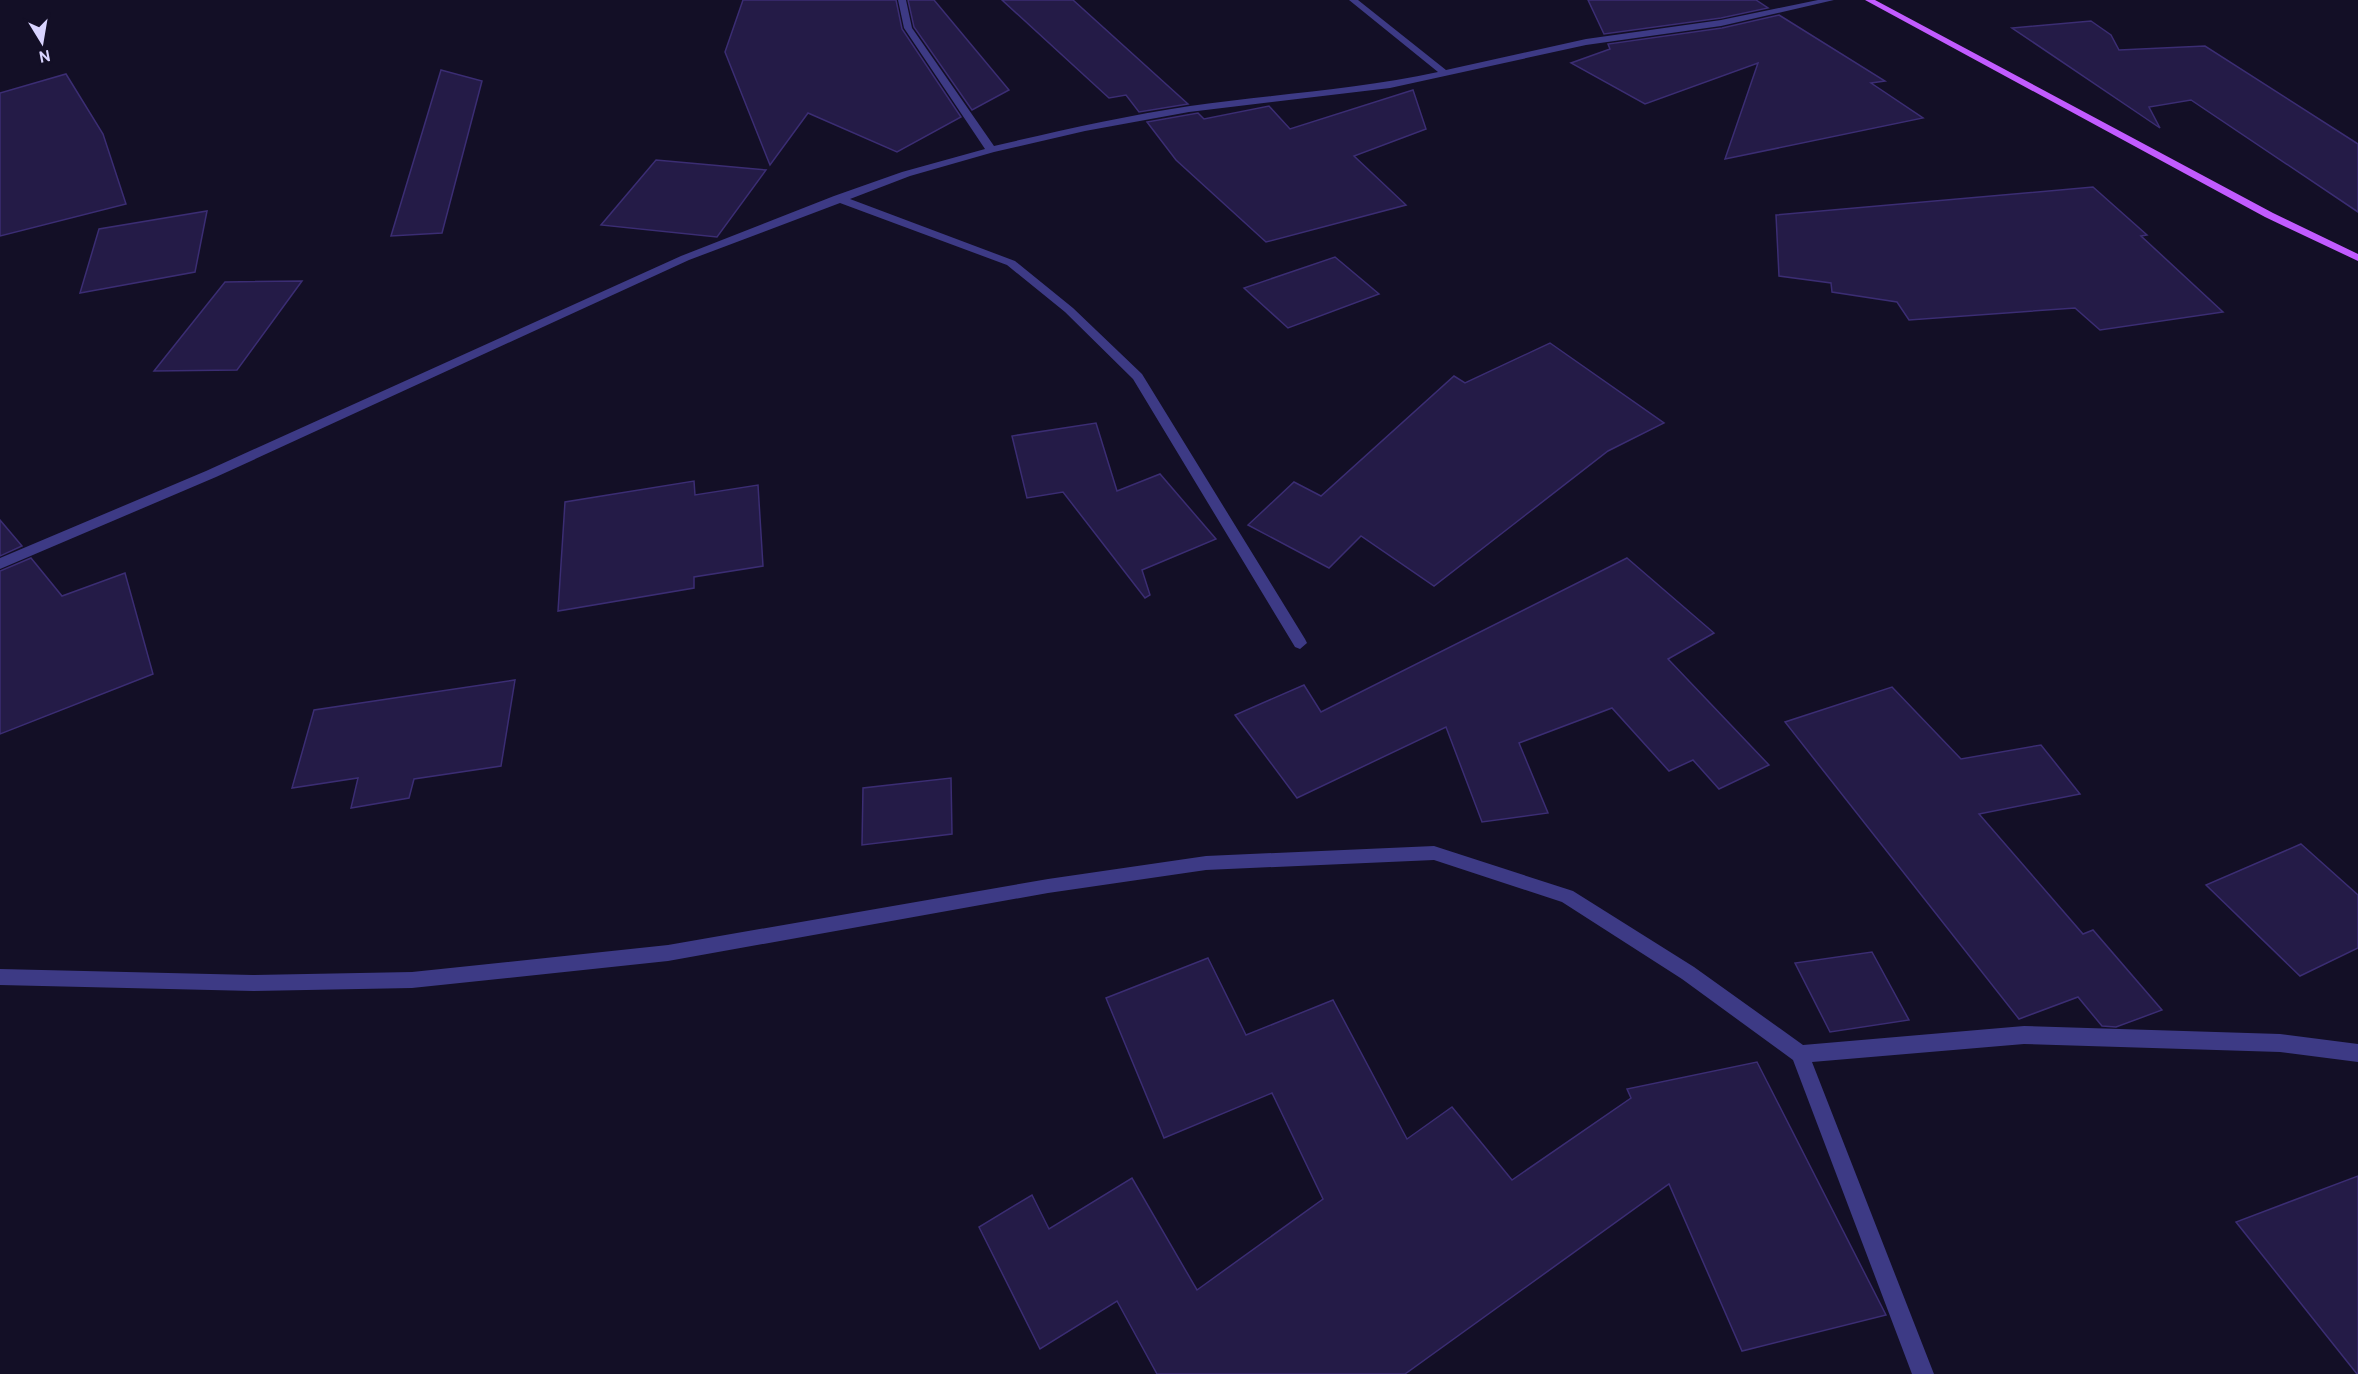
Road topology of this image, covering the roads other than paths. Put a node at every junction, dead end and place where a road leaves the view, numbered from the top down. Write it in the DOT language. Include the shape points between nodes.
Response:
graph roads {
  1 [pos="902,0"];
  2 [pos="1353,0"];
  3 [pos="1830,0"];
  4 [pos="1869,0"];
  5 [pos="1446,74"];
  6 [pos="991,150"];
  7 [pos="838,198"];
  8 [pos="2358,258"];
  9 [pos="0,564"];
  10 [pos="1300,643"];
  11 [pos="0,977"];
  12 [pos="2358,1053"];
  13 [pos="1800,1054"];
  14 [pos="1923,1374"];
  1 -- 6 [label="street" via="908,28"];
  2 -- 5 [label="street"];
  3 -- 5 [label="street" via="1721,23 1586,42"];
  4 -- 8 [label="main road" via="2269,215"];
  5 -- 6 [label="street" via="1390,85 1189,109"];
  6 -- 7 [label="street"];
  7 -- 9 [label="street" via="685,258 211,474"];
  7 -- 10 [label="street" via="1011,263 1069,310 1138,377"];
  11 -- 13 [label="street" via="253,983 412,980 668,953 1048,886 1206,863 1434,853 1567,896 1688,973"];
  12 -- 13 [label="street" via="2280,1043 2024,1035"];
  13 -- 14 [label="street"];
}
